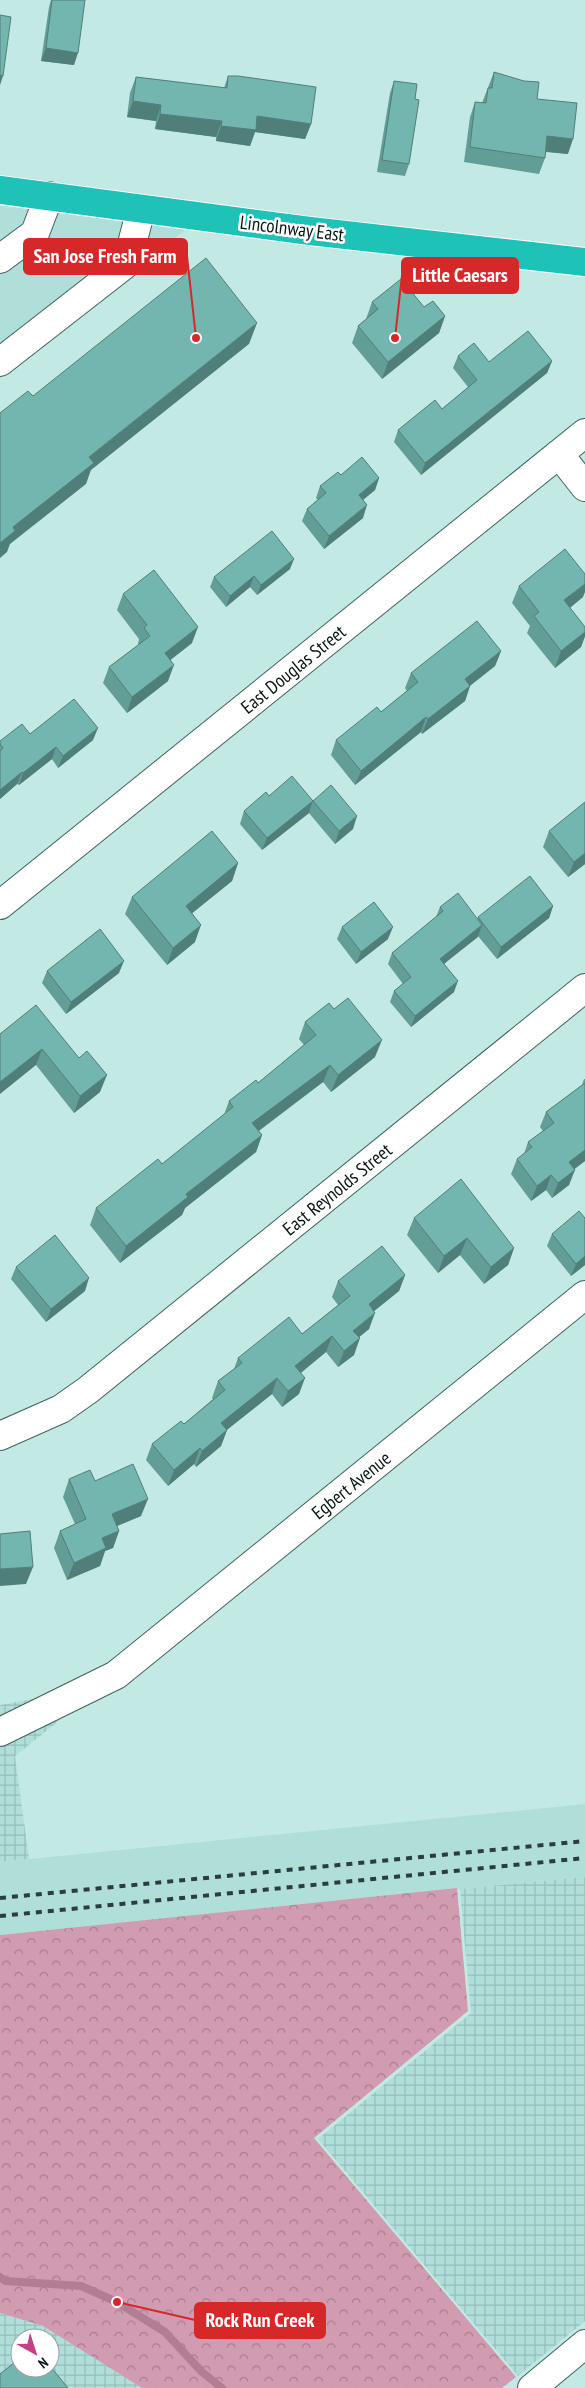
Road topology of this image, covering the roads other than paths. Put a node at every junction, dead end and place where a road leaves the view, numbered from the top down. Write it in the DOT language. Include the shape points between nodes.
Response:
graph roads {
  1 [pos="0,190"];
  2 [pos="49,196"];
  3 [pos="141,209"];
  4 [pos="0,258"];
  5 [pos="585,262"];
  6 [pos="0,362"];
  7 [pos="585,433"];
  8 [pos="559,454"];
  9 [pos="585,487"];
  10 [pos="0,905"];
  11 [pos="585,988"];
  12 [pos="585,1295"];
  13 [pos="0,1436"];
  14 [pos="0,1732"];
  15 [pos="585,2344"];
  16 [pos="532,2388"];
  1 -- 2 [label="highway, Lincolnway East"];
  2 -- 3 [label="highway, Lincolnway East"];
  2 -- 4 [label="street" via="35,233"];
  3 -- 5 [label="highway, Lincolnway East"];
  3 -- 6 [label="street" via="127,263"];
  7 -- 8 [label="street, East Douglas Street"];
  8 -- 9 [label="street"];
  8 -- 10 [label="street, East Douglas Street"];
  11 -- 13 [label="street, East Reynolds Street" via="88,1390 62,1409"];
  12 -- 14 [label="street, Egbert Avenue" via="116,1675"];
  15 -- 16 [label="street"];
}
